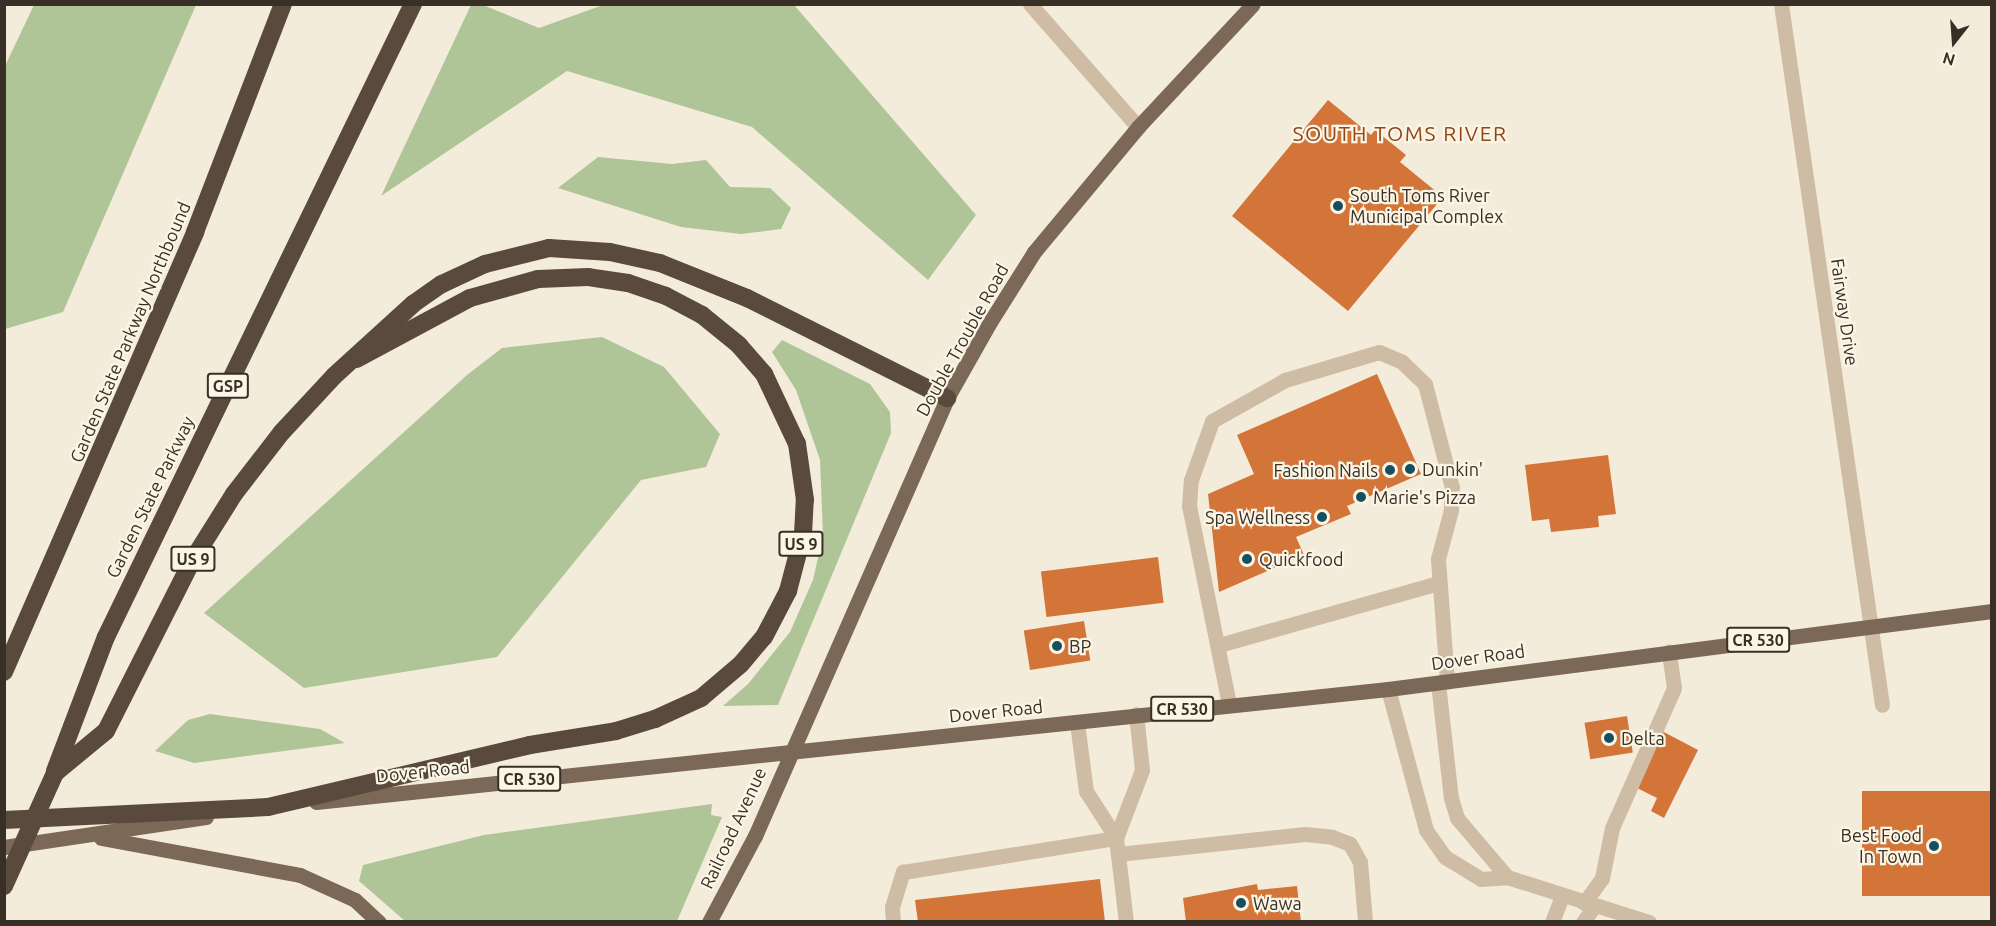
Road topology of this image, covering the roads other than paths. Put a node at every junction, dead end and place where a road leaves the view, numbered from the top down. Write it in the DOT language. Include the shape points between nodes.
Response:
graph roads {
  1 [pos="283,4"];
  2 [pos="413,4"];
  3 [pos="1030,4"];
  4 [pos="1253,4"];
  5 [pos="1781,4"];
  6 [pos="1138,127"];
  7 [pos="356,359"];
  8 [pos="947,398"];
  9 [pos="1438,583"];
  10 [pos="1992,611"];
  11 [pos="1871,625"];
  12 [pos="1219,645"];
  13 [pos="1670,651"];
  14 [pos="4,672"];
  15 [pos="1442,682"];
  16 [pos="1388,690"];
  17 [pos="1229,704"];
  18 [pos="1882,705"];
  19 [pos="1136,714"];
  20 [pos="1077,723"];
  21 [pos="790,750"];
  22 [pos="55,773"];
  23 [pos="268,807"];
  24 [pos="4,820"];
  25 [pos="86,836"];
  26 [pos="1117,846"];
  27 [pos="4,847"];
  28 [pos="1506,877"];
  29 [pos="4,886"];
  30 [pos="1562,896"];
  31 [pos="1589,904"];
  32 [pos="379,921"];
  33 [pos="709,921"];
  34 [pos="893,921"];
  35 [pos="1126,921"];
  36 [pos="1365,921"];
  37 [pos="1552,921"];
  38 [pos="1583,921"];
  39 [pos="1649,921"];
  1 -- 14 [label="highway, Garden State Parkway Northbound" via="195,232"];
  2 -- 22 [label="highway, Garden State Parkway / GSP" via="106,637"];
  3 -- 6 [label="street"];
  4 -- 6 [label="main road, Double Trouble Road"];
  5 -- 11 [label="street, Fairway Drive"];
  6 -- 8 [label="main road, Double Trouble Road" via="1034,252"];
  7 -- 8 [label="highway" via="413,304 459,275 525,251 580,248 632,255 718,285"];
  7 -- 22 [label="highway, US 9" via="310,400 234,494 187,571 106,731"];
  7 -- 23 [label="highway, US 9" via="470,298 538,279 588,277 628,283 666,296 702,315 740,345 776,393 797,444 805,500 803,534 795,572 774,621 741,664 701,698 637,725 530,745"];
  8 -- 21 [label="main road, Double Trouble Road"];
  9 -- 12 [label="street"];
  9 -- 12 [label="street" via="1438,560 1451,510 1452,488 1425,384 1402,362 1378,352 1284,380 1212,421 1191,480 1189,506"];
  9 -- 15 [label="street"];
  10 -- 11 [label="main road, Dover Road / CR 530"];
  11 -- 13 [label="main road, Dover Road / CR 530"];
  11 -- 18 [label="street, Fairway Drive"];
  12 -- 17 [label="street"];
  13 -- 15 [label="main road, Dover Road / CR 530"];
  13 -- 31 [label="street" via="1674,688 1612,828 1602,878"];
  15 -- 16 [label="main road, Dover Road / CR 530"];
  15 -- 28 [label="street" via="1451,798 1457,818"];
  16 -- 17 [label="main road, Dover Road / CR 530"];
  16 -- 28 [label="street" via="1426,830 1445,857 1480,879"];
  17 -- 19 [label="main road, Dover Road / CR 530"];
  19 -- 20 [label="main road, Dover Road / CR 530"];
  19 -- 26 [label="street" via="1142,770"];
  20 -- 21 [label="main road, Dover Road / CR 530"];
  20 -- 26 [label="street" via="1086,791"];
  21 -- 23 [label="main road, Dover Road / CR 530"];
  21 -- 33 [label="main road, Railroad Avenue" via="755,836"];
  22 -- 29 [label="highway, Garden State Parkway / GSP, bridge"];
  23 -- 24 [label="highway, US 9"];
  23 -- 25 [label="main road, Dover Road / CR 530"];
  25 -- 27 [label="main road, Dover Road / CR 530"];
  25 -- 32 [label="main road" via="300,875 355,900"];
  26 -- 34 [label="street" via="903,872 892,907"];
  26 -- 35 [label="street"];
  26 -- 36 [label="street" via="1305,834 1332,837 1350,844 1360,862"];
  28 -- 30 [label="street"];
  30 -- 31 [label="street"];
  30 -- 37 [label="street"];
  31 -- 38 [label="street"];
  31 -- 39 [label="street"];
}
